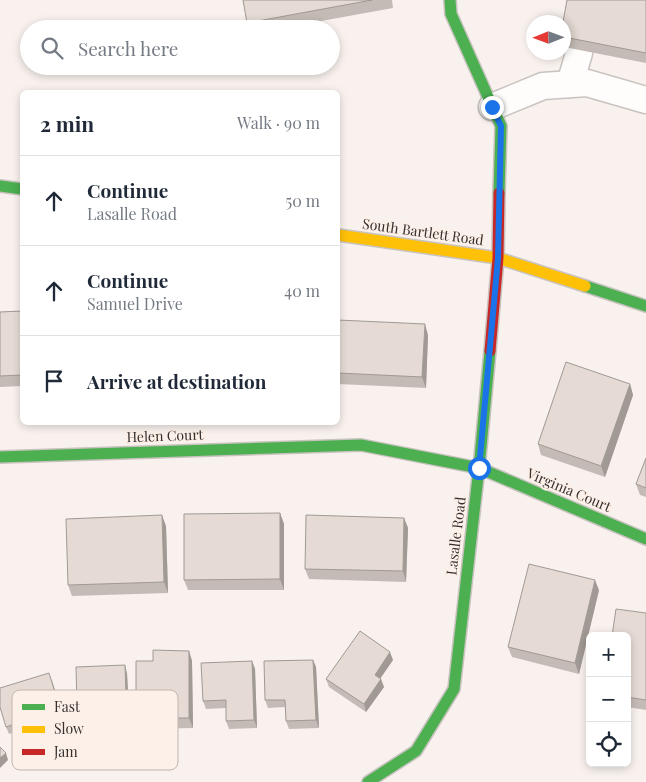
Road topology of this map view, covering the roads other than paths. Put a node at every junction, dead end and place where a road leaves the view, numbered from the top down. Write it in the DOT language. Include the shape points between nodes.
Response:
graph roads {
  1 [pos="450,0"];
  2 [pos="579,53"];
  3 [pos="570,84"];
  4 [pos="645,98"];
  5 [pos="492,107"];
  6 [pos="0,186"];
  7 [pos="20,189"];
  8 [pos="340,235"];
  9 [pos="498,258"];
  10 [pos="646,306"];
  11 [pos="0,457"];
  12 [pos="479,468"];
  13 [pos="646,540"];
  14 [pos="368,782"];
  1 -- 5 [label="street, Lasalle Road" via="452,14"];
  2 -- 3 [label="street"];
  3 -- 4 [label="street" via="587,84"];
  3 -- 5 [label="street" via="543,86"];
  5 -- 9 [label="street, Lasalle Road" via="501,126"];
  6 -- 7 [label="street"];
  8 -- 9 [label="street, South Bartlett Road"];
  9 -- 10 [label="street, South Bartlett Road"];
  9 -- 12 [label="street, Lasalle Road"];
  11 -- 12 [label="street, Helen Court" via="361,445"];
  12 -- 13 [label="street, Virginia Court"];
  12 -- 14 [label="street, Lasalle Road" via="454,689 416,751"];
}
